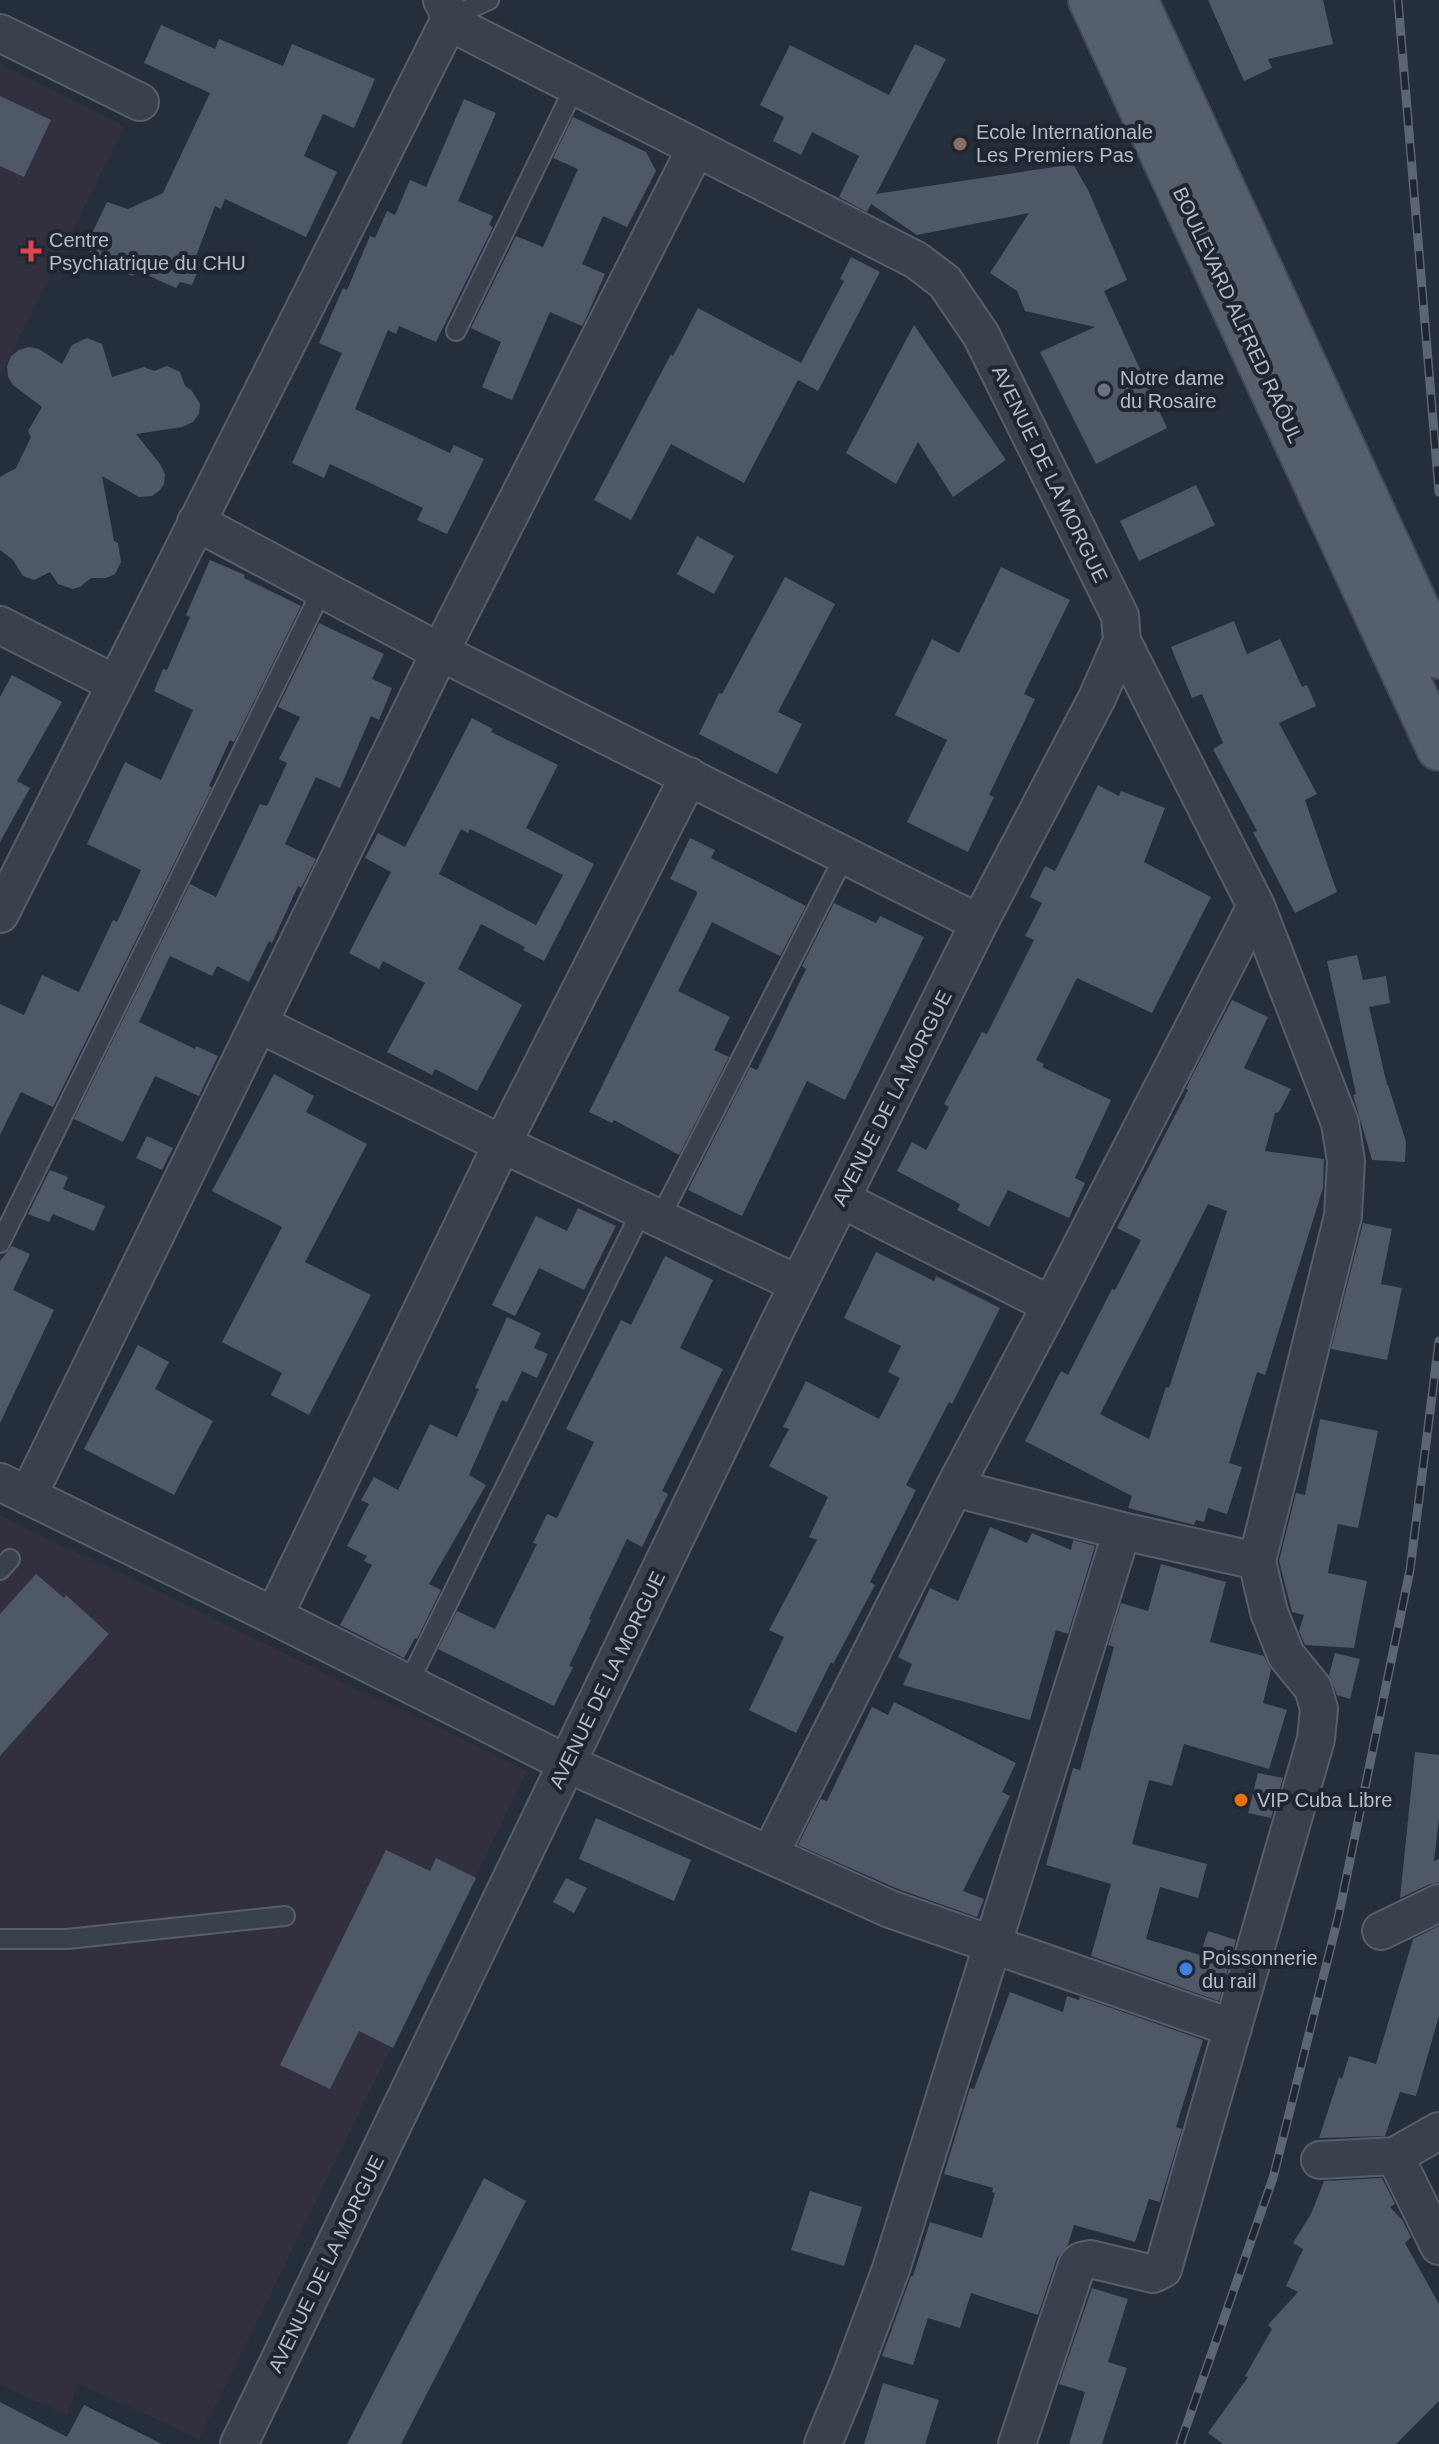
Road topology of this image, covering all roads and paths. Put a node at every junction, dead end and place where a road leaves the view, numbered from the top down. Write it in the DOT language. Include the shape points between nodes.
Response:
graph roads {
  1 [pos="489,0"];
  2 [pos="1091,0"];
  3 [pos="1135,0"];
  4 [pos="446,8"];
  5 [pos="0,33"];
  6 [pos="575,86"];
  7 [pos="140,102"];
  8 [pos="696,148"];
  9 [pos="456,331"];
  10 [pos="196,522"];
  11 [pos="322,590"];
  12 [pos="0,625"];
  13 [pos="1122,641"];
  14 [pos="440,652"];
  15 [pos="1439,656"];
  16 [pos="116,684"];
  17 [pos="1439,748"];
  18 [pos="689,776"];
  19 [pos="845,855"];
  20 [pos="1256,906"];
  21 [pos="0,914"];
  22 [pos="979,923"];
  23 [pos="259,1024"];
  24 [pos="502,1144"];
  25 [pos="841,1199"];
  26 [pos="651,1214"];
  27 [pos="0,1243"];
  28 [pos="798,1284"];
  29 [pos="1051,1305"];
  30 [pos="954,1488"];
  31 [pos="14,1489"];
  32 [pos="1122,1531"];
  33 [pos="1257,1561"];
  34 [pos="274,1616"];
  35 [pos="408,1684"];
  36 [pos="566,1763"];
  37 [pos="770,1854"];
  38 [pos="1439,1903"];
  39 [pos="285,1916"];
  40 [pos="1381,1931"];
  41 [pos="0,1939"];
  42 [pos="992,1946"];
  43 [pos="1233,2028"];
  44 [pos="1439,2131"];
  45 [pos="1395,2156"];
  46 [pos="1320,2160"];
  47 [pos="1439,2246"];
  48 [pos="239,2444"];
  49 [pos="823,2444"];
  50 [pos="1017,2444"];
  1 -- 4 [label="lane"];
  2 -- 17 [label="main road, BOULEVARD ALFRED RAÔUL"];
  3 -- 15 [label="main road"];
  4 -- 6 [label="street, AVENUE DE LA MORGUE" via="459,27"];
  4 -- 10 [label="street"];
  5 -- 7 [label="street"];
  6 -- 8 [label="street, AVENUE DE LA MORGUE"];
  6 -- 9 [label="lane"];
  8 -- 13 [label="street, AVENUE DE LA MORGUE" via="916,260 945,282 981,335 1120,616"];
  8 -- 14 [label="street"];
  10 -- 11 [label="street"];
  10 -- 16 [label="street"];
  11 -- 14 [label="street"];
  11 -- 27 [label="lane"];
  12 -- 16 [label="street"];
  13 -- 20 [label="street"];
  13 -- 22 [label="street, AVENUE DE LA MORGUE"];
  14 -- 18 [label="street"];
  14 -- 23 [label="street"];
  16 -- 21 [label="street"];
  18 -- 19 [label="street"];
  18 -- 24 [label="street"];
  19 -- 22 [label="street"];
  19 -- 26 [label="lane"];
  20 -- 29 [label="street"];
  20 -- 33 [label="street" via="1340,1123 1346,1161 1343,1216"];
  22 -- 25 [label="street, AVENUE DE LA MORGUE"];
  23 -- 24 [label="street"];
  23 -- 31 [label="street"];
  24 -- 26 [label="street"];
  24 -- 34 [label="street"];
  25 -- 28 [label="street, AVENUE DE LA MORGUE"];
  25 -- 29 [label="street"];
  26 -- 28 [label="street"];
  26 -- 35 [label="lane"];
  28 -- 36 [label="street, AVENUE DE LA MORGUE"];
  29 -- 30 [label="street"];
  30 -- 32 [label="street"];
  30 -- 37 [label="street"];
  31 -- 34 [label="street"];
  32 -- 33 [label="street"];
  32 -- 42 [label="street"];
  33 -- 43 [label="street" via="1286,1655 1313,1688 1319,1709 1316,1739"];
  34 -- 35 [label="street"];
  35 -- 36 [label="street"];
  36 -- 37 [label="street"];
  36 -- 48 [label="street, AVENUE DE LA MORGUE"];
  37 -- 42 [label="street" via="890,1909"];
  38 -- 40 [label="street"];
  39 -- 41 [label="lane" via="67,1939"];
  42 -- 43 [label="street"];
  42 -- 49 [label="street" via="891,2269"];
  43 -- 50 [label="street" via="1163,2269 1153,2274 1090,2259 1077,2265"];
  44 -- 45 [label="street"];
  45 -- 46 [label="street"];
  45 -- 47 [label="street"];
}
